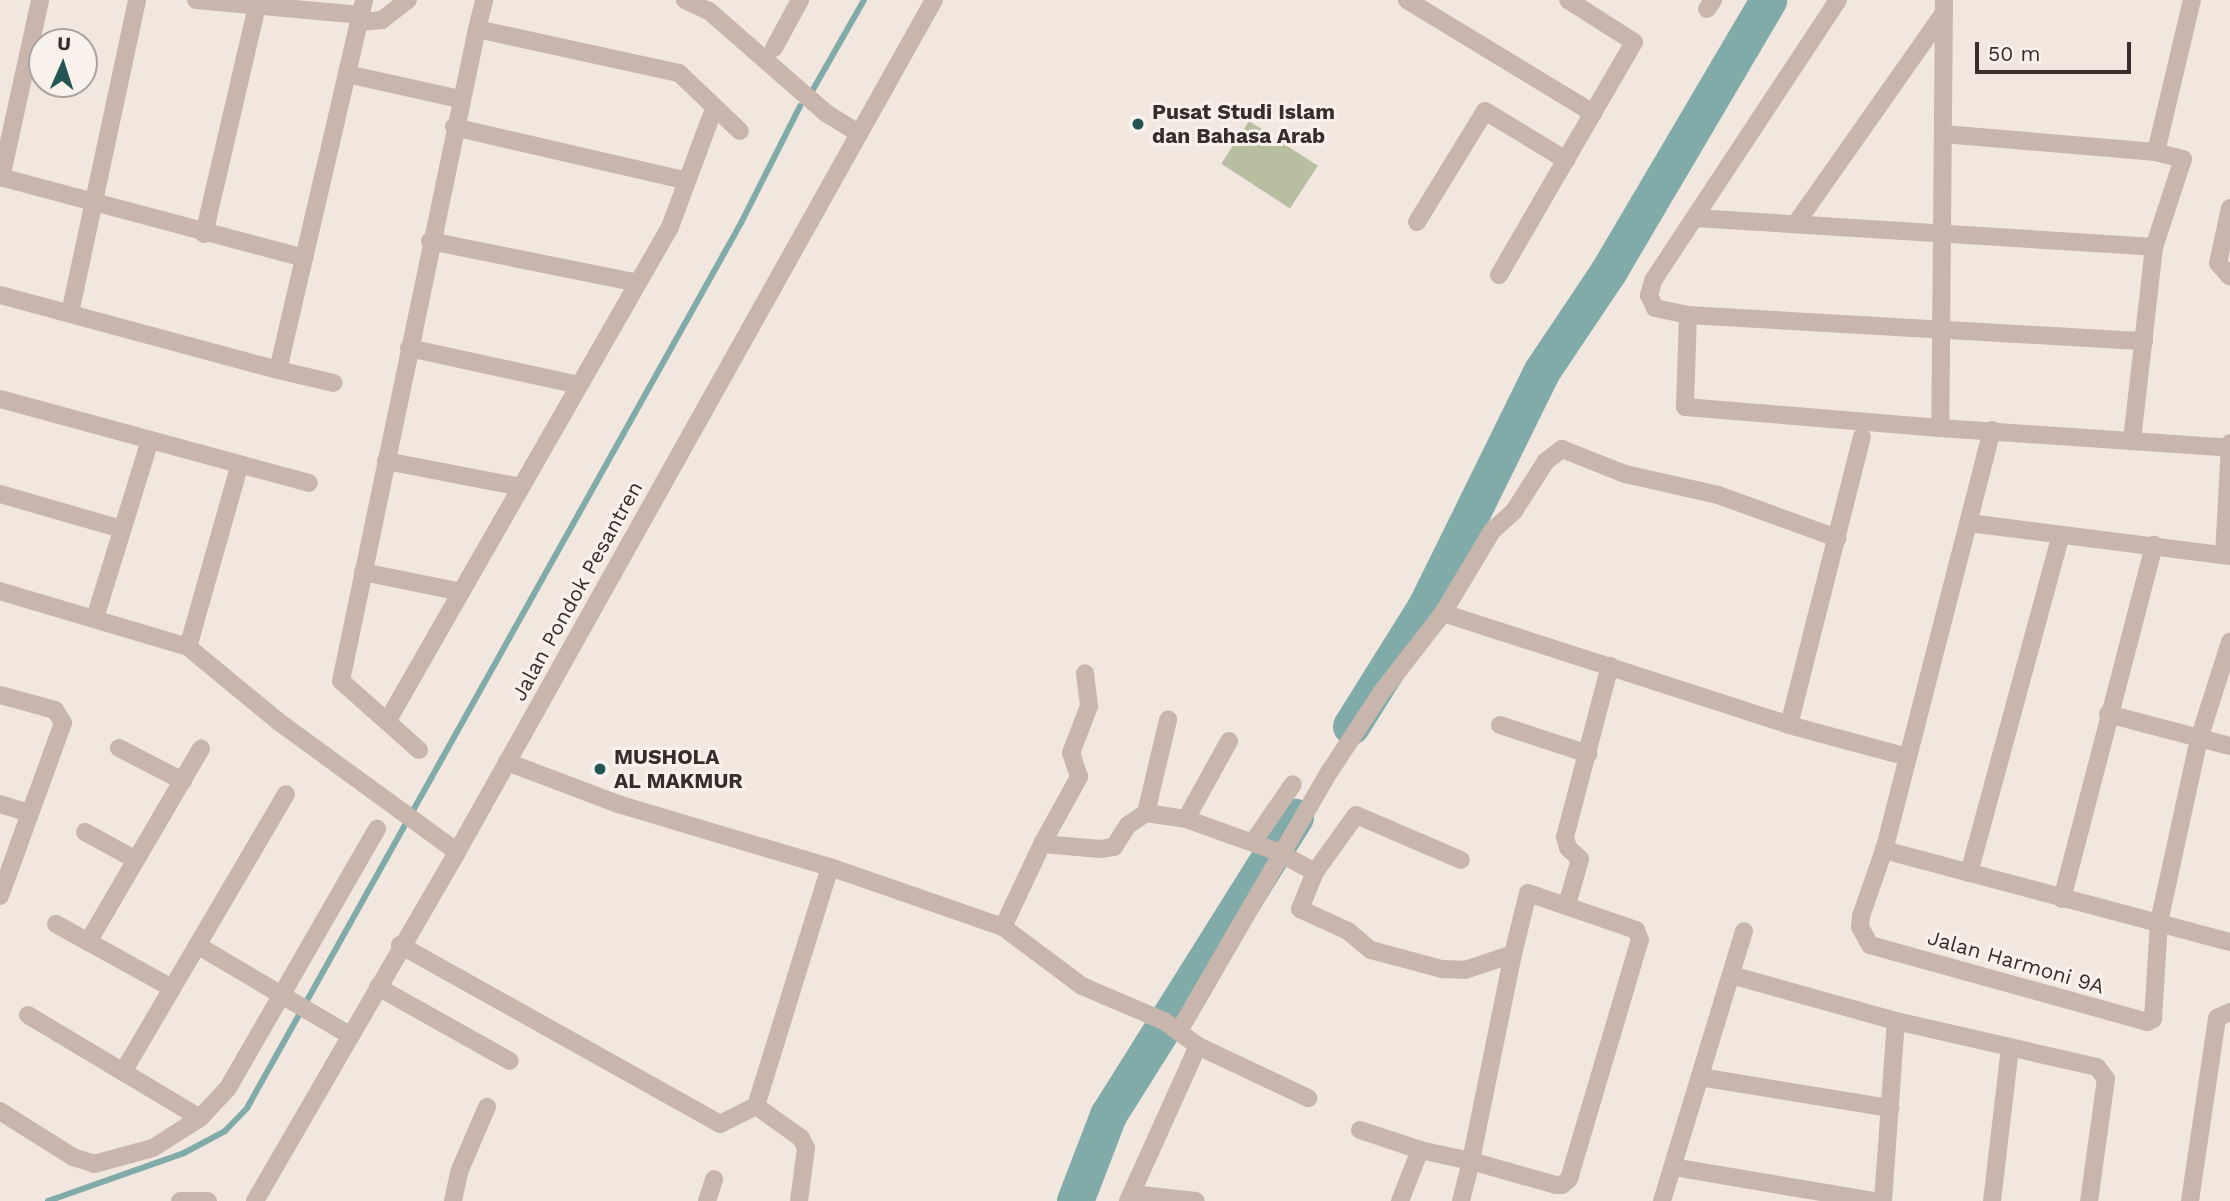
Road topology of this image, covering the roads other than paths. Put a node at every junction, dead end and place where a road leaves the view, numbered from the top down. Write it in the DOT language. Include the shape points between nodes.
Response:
graph roads {
  1 [pos="40,0"];
  2 [pos="136,0"];
  3 [pos="196,0"];
  4 [pos="408,0"];
  5 [pos="484,0"];
  6 [pos="685,0"];
  7 [pos="800,0"];
  8 [pos="934,0"];
  9 [pos="1407,0"];
  10 [pos="1567,0"];
  11 [pos="1838,0"];
  12 [pos="2192,0"];
  13 [pos="257,7"];
  14 [pos="1944,7"];
  15 [pos="361,12"];
  16 [pos="477,29"];
  17 [pos="774,48"];
  18 [pos="347,74"];
  19 [pos="460,99"];
  20 [pos="714,109"];
  21 [pos="1593,113"];
  22 [pos="454,127"];
  23 [pos="740,131"];
  24 [pos="859,134"];
  25 [pos="1943,134"];
  26 [pos="2156,152"];
  27 [pos="1566,160"];
  28 [pos="1,178"];
  29 [pos="687,181"];
  30 [pos="92,203"];
  31 [pos="2230,208"];
  32 [pos="1696,218"];
  33 [pos="1417,222"];
  34 [pos="1797,222"];
  35 [pos="1940,231"];
  36 [pos="204,234"];
  37 [pos="430,241"];
  38 [pos="2154,247"];
  39 [pos="304,258"];
  40 [pos="1499,275"];
  41 [pos="2230,277"];
  42 [pos="638,283"];
  43 [pos="0,295"];
  44 [pos="70,313"];
  45 [pos="1688,315"];
  46 [pos="1940,331"];
  47 [pos="2144,341"];
  48 [pos="409,348"];
  49 [pos="278,370"];
  50 [pos="334,383"];
  51 [pos="579,385"];
  52 [pos="0,399"];
  53 [pos="1940,428"];
  54 [pos="1992,430"];
  55 [pos="1862,438"];
  56 [pos="2132,439"];
  57 [pos="150,440"];
  58 [pos="2230,446"];
  59 [pos="386,461"];
  60 [pos="239,467"];
  61 [pos="309,483"];
  62 [pos="521,487"];
  63 [pos="0,494"];
  64 [pos="1969,523"];
  65 [pos="121,529"];
  66 [pos="2061,535"];
  67 [pos="1837,537"];
  68 [pos="2154,545"];
  69 [pos="2227,555"];
  70 [pos="363,572"];
  71 [pos="0,591"];
  72 [pos="461,592"];
  73 [pos="1443,613"];
  74 [pos="95,618"];
  75 [pos="188,646"];
  76 [pos="2229,647"];
  77 [pos="1610,666"];
  78 [pos="1084,673"];
  79 [pos="0,695"];
  80 [pos="2108,714"];
  81 [pos="388,720"];
  82 [pos="1168,720"];
  83 [pos="1789,724"];
  84 [pos="1500,725"];
  85 [pos="2199,739"];
  86 [pos="1229,741"];
  87 [pos="2230,746"];
  88 [pos="118,748"];
  89 [pos="201,749"];
  90 [pos="419,750"];
  91 [pos="1588,754"];
  92 [pos="1904,757"];
  93 [pos="507,762"];
  94 [pos="183,781"];
  95 [pos="1293,784"];
  96 [pos="286,794"];
  97 [pos="0,804"];
  98 [pos="29,813"];
  99 [pos="1146,813"];
  100 [pos="1186,819"];
  101 [pos="377,829"];
  102 [pos="85,832"];
  103 [pos="1255,843"];
  104 [pos="1042,844"];
  105 [pos="1884,850"];
  106 [pos="457,852"];
  107 [pos="1280,853"];
  108 [pos="136,860"];
  109 [pos="1461,860"];
  110 [pos="830,867"];
  111 [pos="1315,872"];
  112 [pos="1969,873"];
  113 [pos="0,896"];
  114 [pos="2062,899"];
  115 [pos="1567,905"];
  116 [pos="2159,922"];
  117 [pos="56,924"];
  118 [pos="1003,927"];
  119 [pos="1744,932"];
  120 [pos="88,942"];
  121 [pos="2230,942"];
  122 [pos="197,945"];
  123 [pos="400,945"];
  124 [pos="1513,954"];
  125 [pos="1731,975"];
  126 [pos="379,987"];
  127 [pos="172,988"];
  128 [pos="288,997"];
  129 [pos="2230,1012"];
  130 [pos="28,1015"];
  131 [pos="1896,1021"];
  132 [pos="1172,1026"];
  133 [pos="349,1035"];
  134 [pos="1198,1046"];
  135 [pos="2010,1048"];
  136 [pos="510,1062"];
  137 [pos="123,1072"];
  138 [pos="1700,1077"];
  139 [pos="1308,1098"];
  140 [pos="756,1105"];
  141 [pos="487,1107"];
  142 [pos="1891,1108"];
  143 [pos="0,1111"];
  144 [pos="200,1118"];
  145 [pos="1360,1130"];
  146 [pos="1420,1150"];
  147 [pos="1471,1161"];
  148 [pos="1673,1167"];
  149 [pos="714,1180"];
  150 [pos="1130,1197"];
  151 [pos="180,1201"];
  152 [pos="208,1201"];
  153 [pos="255,1201"];
  154 [pos="453,1201"];
  155 [pos="706,1201"];
  156 [pos="799,1201"];
  157 [pos="1195,1201"];
  158 [pos="1400,1201"];
  159 [pos="1461,1201"];
  160 [pos="1662,1201"];
  161 [pos="1873,1201"];
  162 [pos="1883,1201"];
  163 [pos="1992,1201"];
  164 [pos="2089,1201"];
  165 [pos="2190,1201"];
  1 -- 28 [label="street"];
  2 -- 30 [label="street"];
  3 -- 13 [label="street"];
  4 -- 15 [label="street" via="382,20"];
  5 -- 16 [label="street"];
  6 -- 24 [label="street" via="709,11 826,113"];
  7 -- 17 [label="street"];
  8 -- 24 [label="street, Jalan Pondok Pesantren"];
  9 -- 21 [label="street"];
  10 -- 21 [label="street" via="1634,42"];
  11 -- 32 [label="street"];
  12 -- 26 [label="street"];
  13 -- 15 [label="street"];
  13 -- 36 [label="street"];
  14 -- 25 [label="street"];
  14 -- 34 [label="street"];
  15 -- 18 [label="street"];
  16 -- 19 [label="street"];
  16 -- 20 [label="street" via="671,70"];
  18 -- 19 [label="street"];
  18 -- 39 [label="street"];
  19 -- 22 [label="street"];
  20 -- 23 [label="street"];
  20 -- 29 [label="street"];
  21 -- 27 [label="street"];
  22 -- 29 [label="street"];
  22 -- 37 [label="street"];
  24 -- 93 [label="street, Jalan Pondok Pesantren"];
  25 -- 26 [label="street"];
  25 -- 35 [label="street"];
  26 -- 38 [label="street" via="2177,154 2183,166"];
  27 -- 33 [label="street" via="1485,111"];
  27 -- 40 [label="street"];
  28 -- 30 [label="street"];
  29 -- 42 [label="street" via="670,227"];
  30 -- 36 [label="street"];
  30 -- 44 [label="street"];
  31 -- 41 [label="street" via="2218,263"];
  32 -- 34 [label="street"];
  32 -- 45 [label="street" via="1653,281 1649,295 1656,308"];
  34 -- 35 [label="street"];
  35 -- 38 [label="street"];
  35 -- 46 [label="street"];
  36 -- 39 [label="street"];
  37 -- 42 [label="street"];
  37 -- 48 [label="street"];
  38 -- 47 [label="street"];
  39 -- 49 [label="street"];
  42 -- 51 [label="street"];
  43 -- 44 [label="street"];
  44 -- 49 [label="street"];
  45 -- 46 [label="street"];
  45 -- 53 [label="street" via="1685,407"];
  46 -- 47 [label="street"];
  46 -- 53 [label="street"];
  47 -- 56 [label="street"];
  48 -- 51 [label="street"];
  48 -- 59 [label="street"];
  49 -- 50 [label="street"];
  51 -- 62 [label="street"];
  52 -- 57 [label="street"];
  53 -- 54 [label="street"];
  54 -- 56 [label="street"];
  54 -- 64 [label="street"];
  55 -- 67 [label="street"];
  56 -- 58 [label="street"];
  57 -- 60 [label="street"];
  57 -- 65 [label="street"];
  58 -- 69 [label="street"];
  59 -- 62 [label="street"];
  59 -- 70 [label="street"];
  60 -- 61 [label="street"];
  60 -- 75 [label="street"];
  62 -- 72 [label="street"];
  63 -- 65 [label="street"];
  64 -- 66 [label="street"];
  64 -- 105 [label="street"];
  65 -- 74 [label="street"];
  66 -- 68 [label="street"];
  66 -- 112 [label="street"];
  67 -- 73 [label="street" via="1691,487 1619,472 1562,449 1546,461 1514,511 1492,531"];
  67 -- 83 [label="street"];
  68 -- 69 [label="street"];
  68 -- 80 [label="street"];
  70 -- 72 [label="street"];
  70 -- 81 [label="street" via="335,676"];
  71 -- 74 [label="street"];
  72 -- 81 [label="street"];
  73 -- 77 [label="street"];
  73 -- 107 [label="street" via="1357,728"];
  74 -- 75 [label="street"];
  75 -- 106 [label="street"];
  76 -- 85 [label="street"];
  77 -- 83 [label="street"];
  77 -- 91 [label="street"];
  78 -- 104 [label="street" via="1089,706 1071,753 1079,777"];
  79 -- 98 [label="street" via="62,716"];
  80 -- 85 [label="street"];
  80 -- 114 [label="street"];
  81 -- 90 [label="street"];
  82 -- 99 [label="street"];
  83 -- 92 [label="street"];
  84 -- 91 [label="street"];
  85 -- 87 [label="street"];
  85 -- 116 [label="street"];
  86 -- 100 [label="street"];
  88 -- 94 [label="street"];
  89 -- 94 [label="street"];
  91 -- 115 [label="street" via="1565,837 1568,848 1580,859"];
  93 -- 106 [label="street, Jalan Pondok Pesantren"];
  93 -- 110 [label="street" via="618,804"];
  94 -- 108 [label="street"];
  95 -- 103 [label="street"];
  96 -- 122 [label="street"];
  97 -- 98 [label="street"];
  98 -- 113 [label="street"];
  99 -- 100 [label="street"];
  99 -- 104 [label="street" via="1128,825 1114,847"];
  100 -- 103 [label="street"];
  101 -- 128 [label="street"];
  102 -- 108 [label="street"];
  103 -- 107 [label="street"];
  104 -- 118 [label="street"];
  105 -- 112 [label="street"];
  105 -- 116 [label="street, Jalan Harmoni 9A" via="1861,916 1860,927 1870,945 2147,1022 2155,1013"];
  106 -- 123 [label="street, Jalan Pondok Pesantren"];
  107 -- 111 [label="street"];
  107 -- 132 [label="street"];
  108 -- 120 [label="street"];
  109 -- 111 [label="street" via="1356,815"];
  110 -- 118 [label="street"];
  110 -- 140 [label="street"];
  111 -- 124 [label="street" via="1300,909 1348,931 1371,950 1442,969 1465,970"];
  112 -- 114 [label="street"];
  114 -- 116 [label="street"];
  115 -- 124 [label="street" via="1528,893"];
  115 -- 147 [label="street" via="1641,935 1569,1179 1556,1185"];
  116 -- 121 [label="street"];
  117 -- 120 [label="street"];
  118 -- 132 [label="street" via="1082,986"];
  119 -- 125 [label="street"];
  120 -- 127 [label="street"];
  122 -- 127 [label="street"];
  122 -- 128 [label="street"];
  123 -- 126 [label="street, Jalan Pondok Pesantren"];
  123 -- 140 [label="street" via="720,1124"];
  124 -- 147 [label="street"];
  125 -- 131 [label="street"];
  125 -- 138 [label="street"];
  126 -- 133 [label="street, Jalan Pondok Pesantren"];
  126 -- 136 [label="street"];
  127 -- 137 [label="street"];
  128 -- 133 [label="street"];
  128 -- 144 [label="street" via="228,1088"];
  129 -- 165 [label="street" via="2217,1018"];
  130 -- 137 [label="street"];
  131 -- 135 [label="street"];
  131 -- 142 [label="street"];
  132 -- 134 [label="street"];
  133 -- 153 [label="street, Jalan Pondok Pesantren"];
  134 -- 139 [label="street"];
  134 -- 150 [label="street"];
  135 -- 163 [label="street"];
  135 -- 164 [label="street" via="2097,1066 2103,1072"];
  137 -- 144 [label="street"];
  138 -- 142 [label="street"];
  138 -- 148 [label="street"];
  140 -- 156 [label="street" via="801,1138 806,1148"];
  141 -- 154 [label="street" via="459,1172"];
  142 -- 162 [label="street"];
  143 -- 144 [label="street" via="94,1164 153,1148"];
  145 -- 146 [label="street"];
  146 -- 147 [label="street"];
  146 -- 158 [label="street"];
  147 -- 159 [label="street"];
  148 -- 160 [label="street"];
  148 -- 161 [label="street"];
  149 -- 155 [label="street"];
  150 -- 157 [label="street"];
  151 -- 152 [label="street"];
}
